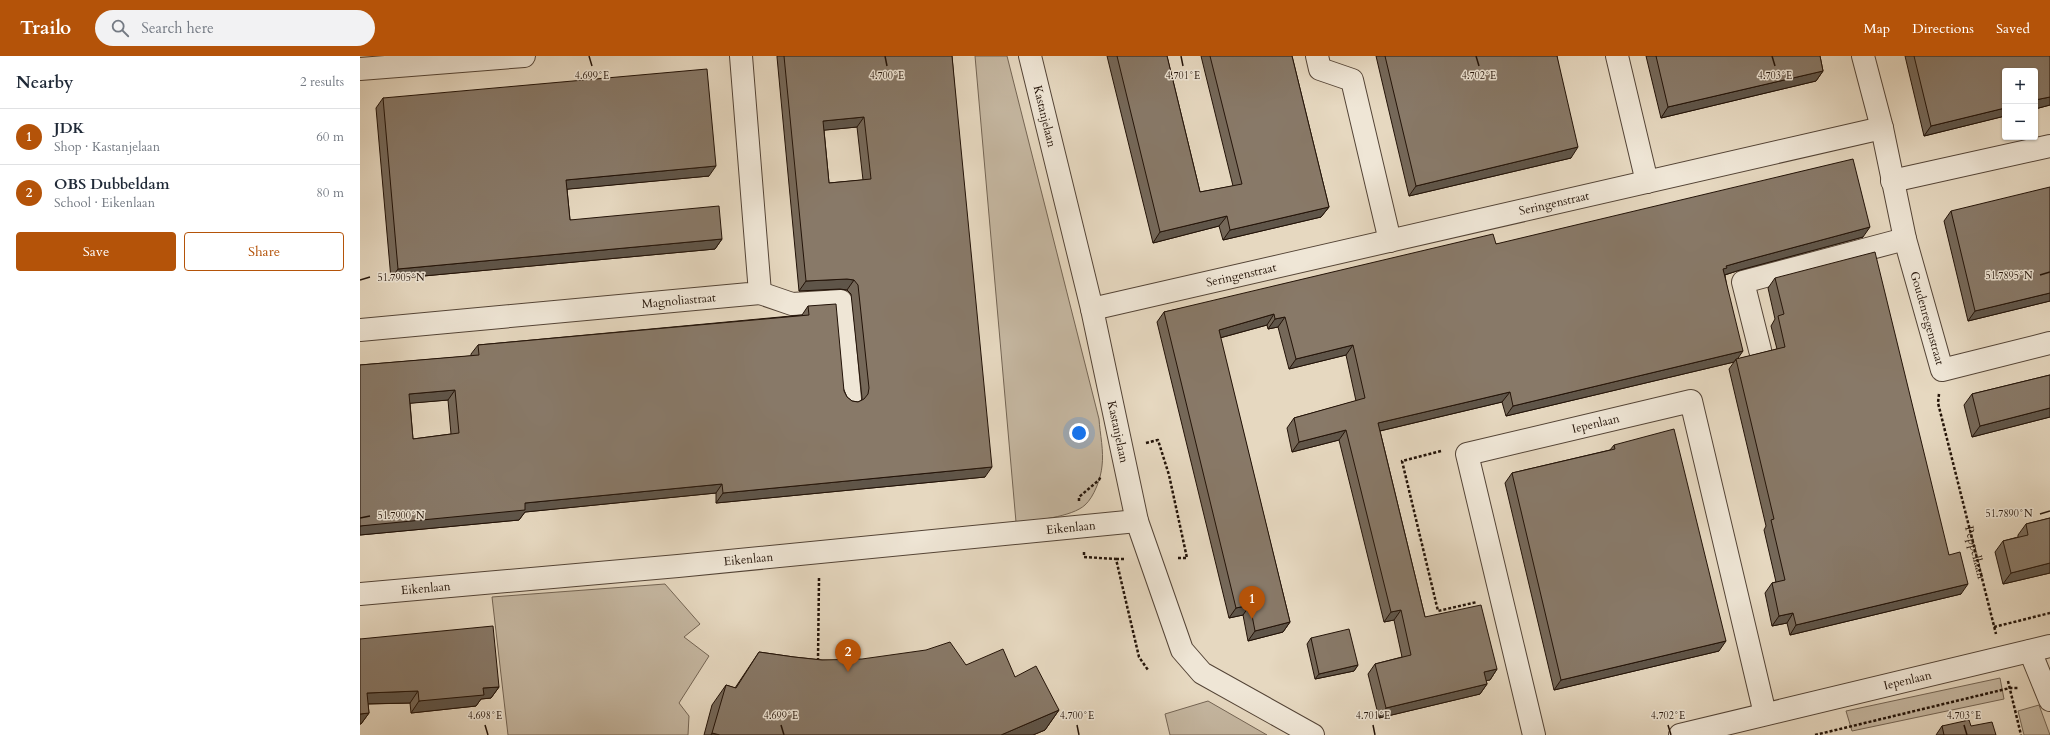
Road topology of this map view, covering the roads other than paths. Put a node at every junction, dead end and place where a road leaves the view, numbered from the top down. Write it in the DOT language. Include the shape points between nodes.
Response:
graph roads {
  1 [pos="524,56"];
  2 [pos="741,56"];
  3 [pos="1030,56"];
  4 [pos="1317,56"];
  5 [pos="1617,56"];
  6 [pos="1863,56"];
  7 [pos="360,69"];
  8 [pos="1882,128"];
  9 [pos="2050,146"];
  10 [pos="1892,181"];
  11 [pos="1647,182"];
  12 [pos="1905,238"];
  13 [pos="1390,240"];
  14 [pos="760,293"];
  15 [pos="1092,309"];
  16 [pos="360,330"];
  17 [pos="2050,343"];
  18 [pos="1760,350"];
  19 [pos="850,399"];
  20 [pos="1137,521"];
  21 [pos="360,594"];
  22 [pos="2040,649"];
  23 [pos="2050,700"];
  24 [pos="1765,714"];
  25 [pos="1313,735"];
  26 [pos="1534,735"];
  27 [pos="1680,735"];
  1 -- 7 [label="street"];
  2 -- 14 [label="street"];
  3 -- 15 [label="street, Kastanjelaan"];
  4 -- 13 [label="street" via="1320,68 1352,80"];
  5 -- 11 [label="street"];
  6 -- 8 [label="street, Goudenregenstraat"];
  8 -- 10 [label="street, Goudenregenstraat"];
  8 -- 11 [label="street, Seringenstraat"];
  9 -- 10 [label="street"];
  10 -- 12 [label="street, Goudenregenstraat"];
  11 -- 13 [label="street, Seringenstraat"];
  12 -- 17 [label="street, Goudenregenstraat" via="1942,370"];
  12 -- 18 [label="street" via="1743,282"];
  13 -- 15 [label="street, Seringenstraat"];
  14 -- 16 [label="street, Magnoliastraat"];
  14 -- 19 [label="street" via="792,304 841,301"];
  15 -- 20 [label="street, Kastanjelaan"];
  20 -- 21 [label="street, Eikenlaan"];
  20 -- 25 [label="street, Kastanjelaan" via="1182,650 1202,673"];
  22 -- 23 [label="street"];
  22 -- 24 [label="street, Iepenlaan"];
  24 -- 26 [label="street, Iepenlaan" via="1691,401 1467,454"];
  24 -- 27 [label="street, Iepenlaan"];
}
